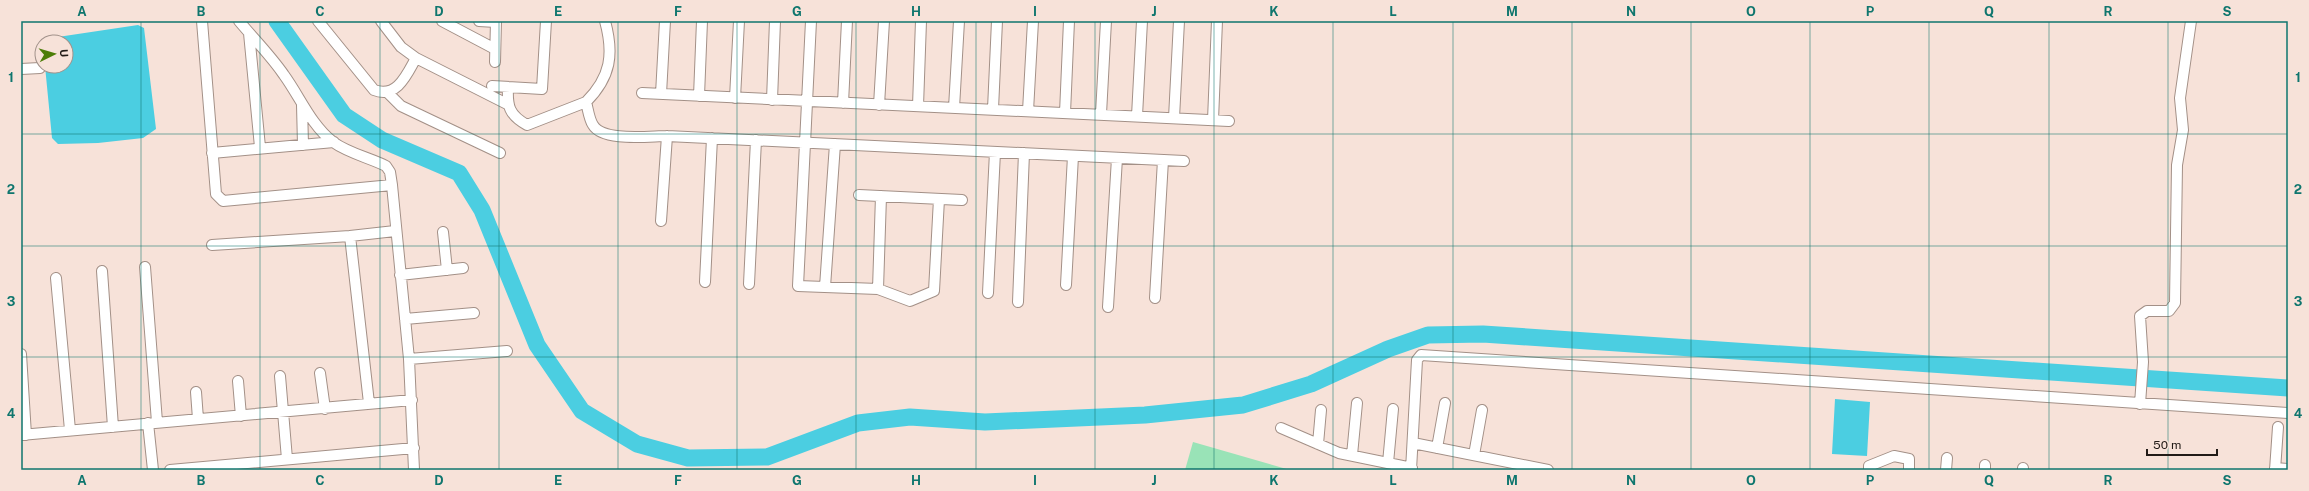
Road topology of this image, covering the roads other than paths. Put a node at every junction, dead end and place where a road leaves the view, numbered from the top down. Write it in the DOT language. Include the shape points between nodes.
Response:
graph roads {
  1 [pos="202,21"];
  2 [pos="239,21"];
  3 [pos="318,21"];
  4 [pos="381,21"];
  5 [pos="442,21"];
  6 [pos="479,21"];
  7 [pos="496,21"];
  8 [pos="546,21"];
  9 [pos="605,21"];
  10 [pos="665,21"];
  11 [pos="702,21"];
  12 [pos="738,21"];
  13 [pos="775,21"];
  14 [pos="811,21"];
  15 [pos="847,21"];
  16 [pos="884,21"];
  17 [pos="921,21"];
  18 [pos="959,21"];
  19 [pos="997,21"];
  20 [pos="1033,21"];
  21 [pos="1069,21"];
  22 [pos="1106,21"];
  23 [pos="1142,21"];
  24 [pos="1179,21"];
  25 [pos="1217,21"];
  26 [pos="2191,21"];
  27 [pos="249,33"];
  28 [pos="495,49"];
  29 [pos="416,58"];
  30 [pos="495,62"];
  31 [pos="34,68"];
  32 [pos="21,69"];
  33 [pos="492,86"];
  34 [pos="508,87"];
  35 [pos="388,93"];
  36 [pos="642,93"];
  37 [pos="661,94"];
  38 [pos="699,96"];
  39 [pos="735,98"];
  40 [pos="772,100"];
  41 [pos="586,102"];
  42 [pos="807,102"];
  43 [pos="843,103"];
  44 [pos="507,104"];
  45 [pos="302,105"];
  46 [pos="880,105"];
  47 [pos="918,106"];
  48 [pos="954,108"];
  49 [pos="993,109"];
  50 [pos="1028,111"];
  51 [pos="1065,112"];
  52 [pos="1101,114"];
  53 [pos="1138,116"];
  54 [pos="1174,118"];
  55 [pos="1213,120"];
  56 [pos="1229,121"];
  57 [pos="667,136"];
  58 [pos="712,138"];
  59 [pos="756,140"];
  60 [pos="334,142"];
  61 [pos="805,142"];
  62 [pos="834,144"];
  63 [pos="303,145"];
  64 [pos="260,147"];
  65 [pos="995,152"];
  66 [pos="212,153"];
  67 [pos="500,153"];
  68 [pos="1024,153"];
  69 [pos="1073,156"];
  70 [pos="1116,158"];
  71 [pos="1163,160"];
  72 [pos="1184,161"];
  73 [pos="392,185"];
  74 [pos="859,195"];
  75 [pos="881,196"];
  76 [pos="939,199"];
  77 [pos="962,200"];
  78 [pos="661,221"];
  79 [pos="395,231"];
  80 [pos="443,232"];
  81 [pos="350,236"];
  82 [pos="212,245"];
  83 [pos="145,267"];
  84 [pos="463,268"];
  85 [pos="447,270"];
  86 [pos="102,271"];
  87 [pos="400,275"];
  88 [pos="56,278"];
  89 [pos="705,282"];
  90 [pos="749,284"];
  91 [pos="1066,286"];
  92 [pos="825,288"];
  93 [pos="878,289"];
  94 [pos="988,294"];
  95 [pos="1155,298"];
  96 [pos="1018,302"];
  97 [pos="1108,307"];
  98 [pos="474,313"];
  99 [pos="405,319"];
  100 [pos="507,351"];
  101 [pos="21,354"];
  102 [pos="409,359"];
  103 [pos="320,373"];
  104 [pos="280,376"];
  105 [pos="238,380"];
  106 [pos="196,392"];
  107 [pos="2141,399"];
  108 [pos="412,400"];
  109 [pos="369,403"];
  110 [pos="1357,403"];
  111 [pos="1445,404"];
  112 [pos="325,409"];
  113 [pos="1393,409"];
  114 [pos="1321,410"];
  115 [pos="1482,410"];
  116 [pos="284,413"];
  117 [pos="2288,413"];
  118 [pos="241,416"];
  119 [pos="198,419"];
  120 [pos="152,422"];
  121 [pos="114,427"];
  122 [pos="2278,427"];
  123 [pos="1281,428"];
  124 [pos="70,430"];
  125 [pos="23,435"];
  126 [pos="1413,443"];
  127 [pos="1318,444"];
  128 [pos="414,448"];
  129 [pos="1437,448"];
  130 [pos="1352,455"];
  131 [pos="1474,455"];
  132 [pos="287,458"];
  133 [pos="1946,458"];
  134 [pos="1388,463"];
  135 [pos="235,467"];
  136 [pos="1865,467"];
  137 [pos="195,469"];
  138 [pos="1411,469"];
  139 [pos="2275,469"];
  140 [pos="2288,469"];
  141 [pos="153,470"];
  142 [pos="170,470"];
  143 [pos="414,470"];
  144 [pos="1548,470"];
  145 [pos="1908,470"];
  146 [pos="1946,470"];
  1 -- 66 [label="street"];
  2 -- 27 [label="street"];
  3 -- 35 [label="street" via="374,90"];
  4 -- 29 [label="street" via="401,47"];
  5 -- 28 [label="street"];
  6 -- 7 [label="street"];
  7 -- 28 [label="street"];
  8 -- 34 [label="street" via="542,89"];
  9 -- 41 [label="street" via="610,43 607,70 598,90"];
  10 -- 37 [label="street"];
  11 -- 38 [label="street"];
  12 -- 39 [label="street"];
  13 -- 40 [label="street"];
  14 -- 42 [label="street"];
  15 -- 43 [label="street"];
  16 -- 46 [label="street"];
  17 -- 47 [label="street"];
  18 -- 48 [label="street"];
  19 -- 49 [label="street"];
  20 -- 50 [label="street"];
  21 -- 51 [label="street"];
  22 -- 52 [label="street"];
  23 -- 53 [label="street"];
  24 -- 54 [label="street"];
  25 -- 55 [label="street"];
  26 -- 107 [label="street" via="2180,98 2183,130 2177,165 2175,303 2169,311 2147,311 2140,316 2143,362"];
  27 -- 45 [label="street" via="273,59 294,88"];
  27 -- 64 [label="street"];
  28 -- 30 [label="street"];
  29 -- 35 [label="street" via="402,82"];
  29 -- 44 [label="street"];
  31 -- 32 [label="street"];
  33 -- 34 [label="street"];
  34 -- 44 [label="street"];
  35 -- 67 [label="street" via="401,106"];
  36 -- 37 [label="street"];
  37 -- 38 [label="street"];
  38 -- 39 [label="street"];
  39 -- 40 [label="street"];
  40 -- 42 [label="street"];
  41 -- 44 [label="street" via="527,126 513,114"];
  41 -- 57 [label="street" via="593,126 602,133 613,137"];
  42 -- 43 [label="street"];
  42 -- 61 [label="street"];
  43 -- 46 [label="street"];
  45 -- 60 [label="street"];
  45 -- 63 [label="street"];
  46 -- 47 [label="street"];
  47 -- 48 [label="street"];
  48 -- 49 [label="street"];
  49 -- 50 [label="street"];
  50 -- 51 [label="street"];
  51 -- 52 [label="street"];
  52 -- 53 [label="street"];
  53 -- 54 [label="street"];
  54 -- 55 [label="street"];
  55 -- 56 [label="street"];
  57 -- 58 [label="street"];
  57 -- 78 [label="street"];
  58 -- 59 [label="street"];
  58 -- 89 [label="street"];
  59 -- 61 [label="street"];
  59 -- 90 [label="street"];
  60 -- 63 [label="street"];
  60 -- 73 [label="street" via="386,166 390,172"];
  61 -- 62 [label="street"];
  61 -- 92 [label="street" via="798,286"];
  62 -- 65 [label="street"];
  62 -- 92 [label="street"];
  63 -- 64 [label="street"];
  64 -- 66 [label="street"];
  65 -- 68 [label="street"];
  65 -- 94 [label="street"];
  66 -- 73 [label="street" via="216,194 223,200"];
  68 -- 69 [label="street"];
  68 -- 96 [label="street"];
  69 -- 70 [label="street"];
  69 -- 91 [label="street"];
  70 -- 71 [label="street"];
  70 -- 97 [label="street"];
  71 -- 72 [label="street"];
  71 -- 95 [label="street"];
  73 -- 79 [label="street"];
  74 -- 75 [label="street"];
  75 -- 76 [label="street"];
  75 -- 93 [label="street"];
  76 -- 77 [label="street"];
  76 -- 93 [label="street" via="934,291 910,301"];
  79 -- 81 [label="street"];
  79 -- 87 [label="street"];
  80 -- 85 [label="street"];
  81 -- 82 [label="street"];
  81 -- 109 [label="street"];
  83 -- 120 [label="street"];
  84 -- 85 [label="street"];
  85 -- 87 [label="street"];
  86 -- 121 [label="street"];
  87 -- 99 [label="street"];
  88 -- 124 [label="street"];
  92 -- 93 [label="street"];
  98 -- 99 [label="street"];
  99 -- 102 [label="street"];
  100 -- 102 [label="street"];
  101 -- 125 [label="street"];
  102 -- 108 [label="street"];
  103 -- 112 [label="street"];
  104 -- 116 [label="street"];
  105 -- 118 [label="street"];
  106 -- 119 [label="street"];
  107 -- 117 [label="street"];
  107 -- 126 [label="street" via="1421,355 1417,360"];
  108 -- 109 [label="street"];
  108 -- 128 [label="street"];
  109 -- 112 [label="street"];
  110 -- 130 [label="street"];
  111 -- 129 [label="street"];
  112 -- 116 [label="street"];
  113 -- 134 [label="street"];
  114 -- 127 [label="street"];
  115 -- 131 [label="street"];
  116 -- 118 [label="street"];
  116 -- 132 [label="street"];
  118 -- 119 [label="street"];
  119 -- 120 [label="street"];
  120 -- 121 [label="street"];
  120 -- 141 [label="street"];
  121 -- 124 [label="street"];
  122 -- 139 [label="street"];
  123 -- 127 [label="street"];
  124 -- 125 [label="street"];
  126 -- 129 [label="street"];
  126 -- 138 [label="street"];
  127 -- 130 [label="street" via="1339,453"];
  128 -- 132 [label="street"];
  128 -- 143 [label="street"];
  129 -- 131 [label="street"];
  130 -- 134 [label="street"];
  131 -- 144 [label="street"];
  132 -- 135 [label="street"];
  133 -- 146 [label="street"];
  134 -- 138 [label="street"];
  135 -- 137 [label="street"];
  136 -- 145 [label="street" via="1894,456 1909,459"];
  137 -- 142 [label="street"];
  139 -- 140 [label="street"];
}
